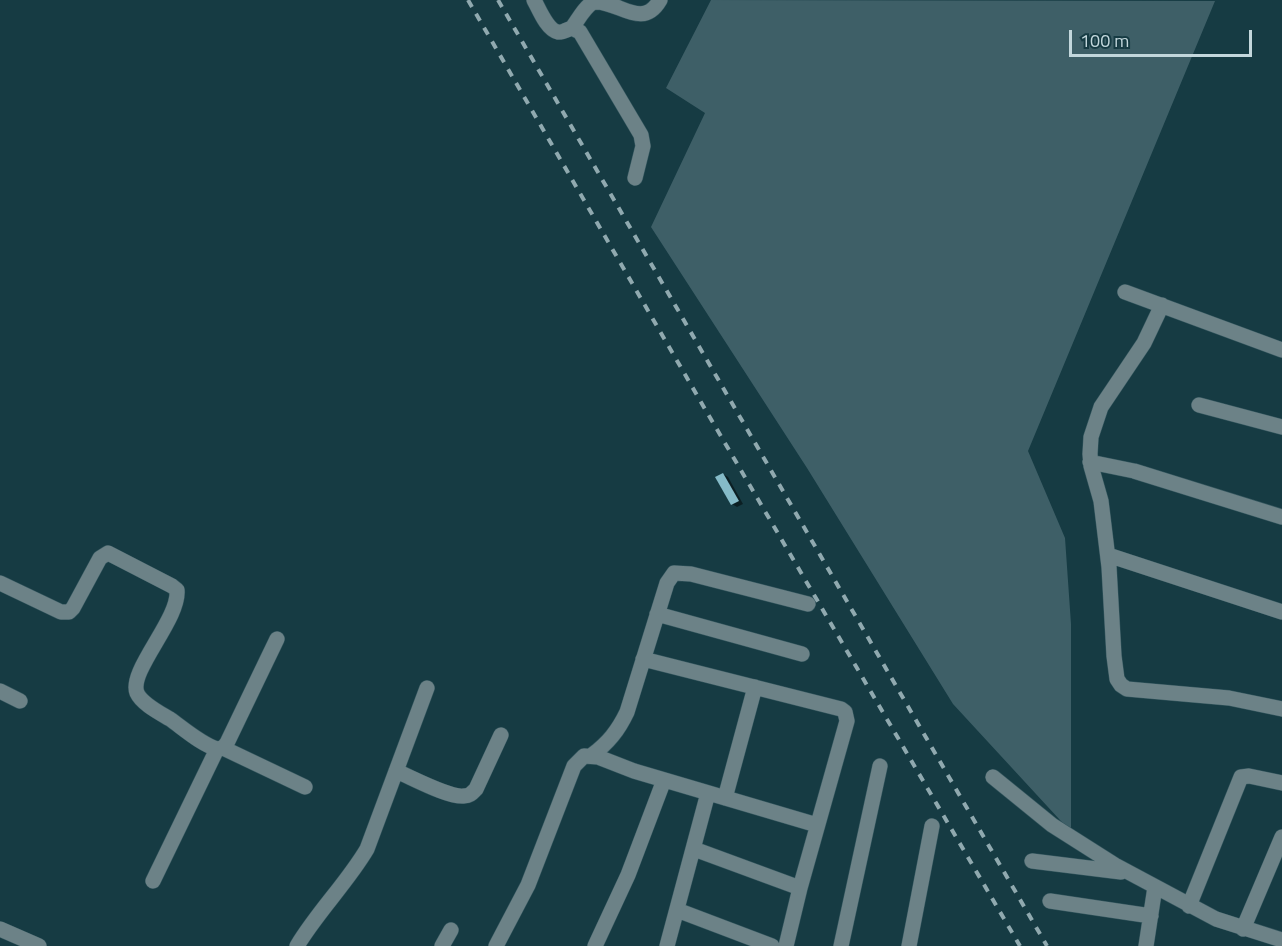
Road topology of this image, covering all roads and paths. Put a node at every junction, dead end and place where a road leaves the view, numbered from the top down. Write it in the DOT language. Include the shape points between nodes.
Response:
graph roads {
  1 [pos="534,0"];
  2 [pos="660,0"];
  3 [pos="572,28"];
  4 [pos="635,178"];
  5 [pos="1125,291"];
  6 [pos="1162,305"];
  7 [pos="1282,350"];
  8 [pos="1199,405"];
  9 [pos="1282,427"];
  10 [pos="1090,462"];
  11 [pos="1282,517"];
  12 [pos="1108,555"];
  13 [pos="0,583"];
  14 [pos="808,604"];
  15 [pos="1282,612"];
  16 [pos="657,614"];
  17 [pos="277,639"];
  18 [pos="802,654"];
  19 [pos="643,659"];
  20 [pos="755,687"];
  21 [pos="427,688"];
  22 [pos="0,691"];
  23 [pos="20,701"];
  24 [pos="1282,709"];
  25 [pos="501,735"];
  26 [pos="220,749"];
  27 [pos="592,755"];
  28 [pos="880,766"];
  29 [pos="396,771"];
  30 [pos="993,777"];
  31 [pos="664,780"];
  32 [pos="1282,783"];
  33 [pos="305,787"];
  34 [pos="708,793"];
  35 [pos="725,798"];
  36 [pos="816,825"];
  37 [pos="932,826"];
  38 [pos="1282,837"];
  39 [pos="694,849"];
  40 [pos="1032,861"];
  41 [pos="1129,873"];
  42 [pos="153,881"];
  43 [pos="1155,887"];
  44 [pos="800,888"];
  45 [pos="1050,901"];
  46 [pos="1189,906"];
  47 [pos="677,910"];
  48 [pos="1151,916"];
  49 [pos="0,928"];
  50 [pos="1243,929"];
  51 [pos="451,930"];
  52 [pos="1282,940"];
  53 [pos="39,946"];
  54 [pos="297,946"];
  55 [pos="442,946"];
  56 [pos="496,946"];
  57 [pos="595,946"];
  58 [pos="667,946"];
  59 [pos="772,946"];
  60 [pos="786,946"];
  61 [pos="841,946"];
  62 [pos="909,946"];
  63 [pos="1146,946"];
  1 -- 3 [label="street" via="555,31"];
  2 -- 3 [label="street" via="647,12 604,0 595,2"];
  3 -- 4 [label="street" via="586,41 641,135 643,146"];
  5 -- 6 [label="street"];
  6 -- 7 [label="street"];
  6 -- 10 [label="street" via="1144,343 1101,407 1091,437"];
  8 -- 9 [label="street"];
  10 -- 11 [label="street" via="1134,471"];
  10 -- 12 [label="street" via="1101,501"];
  12 -- 15 [label="street"];
  12 -- 24 [label="street" via="1114,656 1121,685 1127,689 1229,699"];
  13 -- 26 [label="street" via="61,612 69,612 100,558 108,553 172,586 177,590 176,606 141,671 137,692 158,711"];
  14 -- 16 [label="street" via="680,572 669,578"];
  16 -- 18 [label="street"];
  16 -- 19 [label="street"];
  17 -- 26 [label="street"];
  19 -- 20 [label="street"];
  19 -- 27 [label="street" via="619,730"];
  20 -- 35 [label="street"];
  20 -- 36 [label="street" via="845,712 847,721"];
  21 -- 29 [label="street"];
  22 -- 23 [label="street"];
  25 -- 29 [label="street" via="471,795 452,795"];
  26 -- 33 [label="street"];
  26 -- 42 [label="street"];
  27 -- 31 [label="street"];
  27 -- 56 [label="street" via="584,756 574,766 528,885"];
  28 -- 61 [label="street"];
  29 -- 54 [label="street" via="367,849"];
  30 -- 41 [label="street" via="1052,825"];
  31 -- 34 [label="street"];
  31 -- 57 [label="street" via="628,875"];
  32 -- 46 [label="street" via="1241,777"];
  34 -- 35 [label="street"];
  34 -- 39 [label="street"];
  35 -- 36 [label="street"];
  36 -- 44 [label="street"];
  37 -- 62 [label="street"];
  38 -- 50 [label="street"];
  39 -- 44 [label="street"];
  39 -- 47 [label="street"];
  40 -- 41 [label="street"];
  41 -- 43 [label="street"];
  43 -- 46 [label="street"];
  43 -- 48 [label="street"];
  44 -- 60 [label="street"];
  45 -- 48 [label="street"];
  46 -- 50 [label="street"];
  47 -- 58 [label="street"];
  47 -- 59 [label="street"];
  48 -- 63 [label="street"];
  49 -- 53 [label="street"];
  50 -- 52 [label="street"];
  51 -- 55 [label="street"];
}
